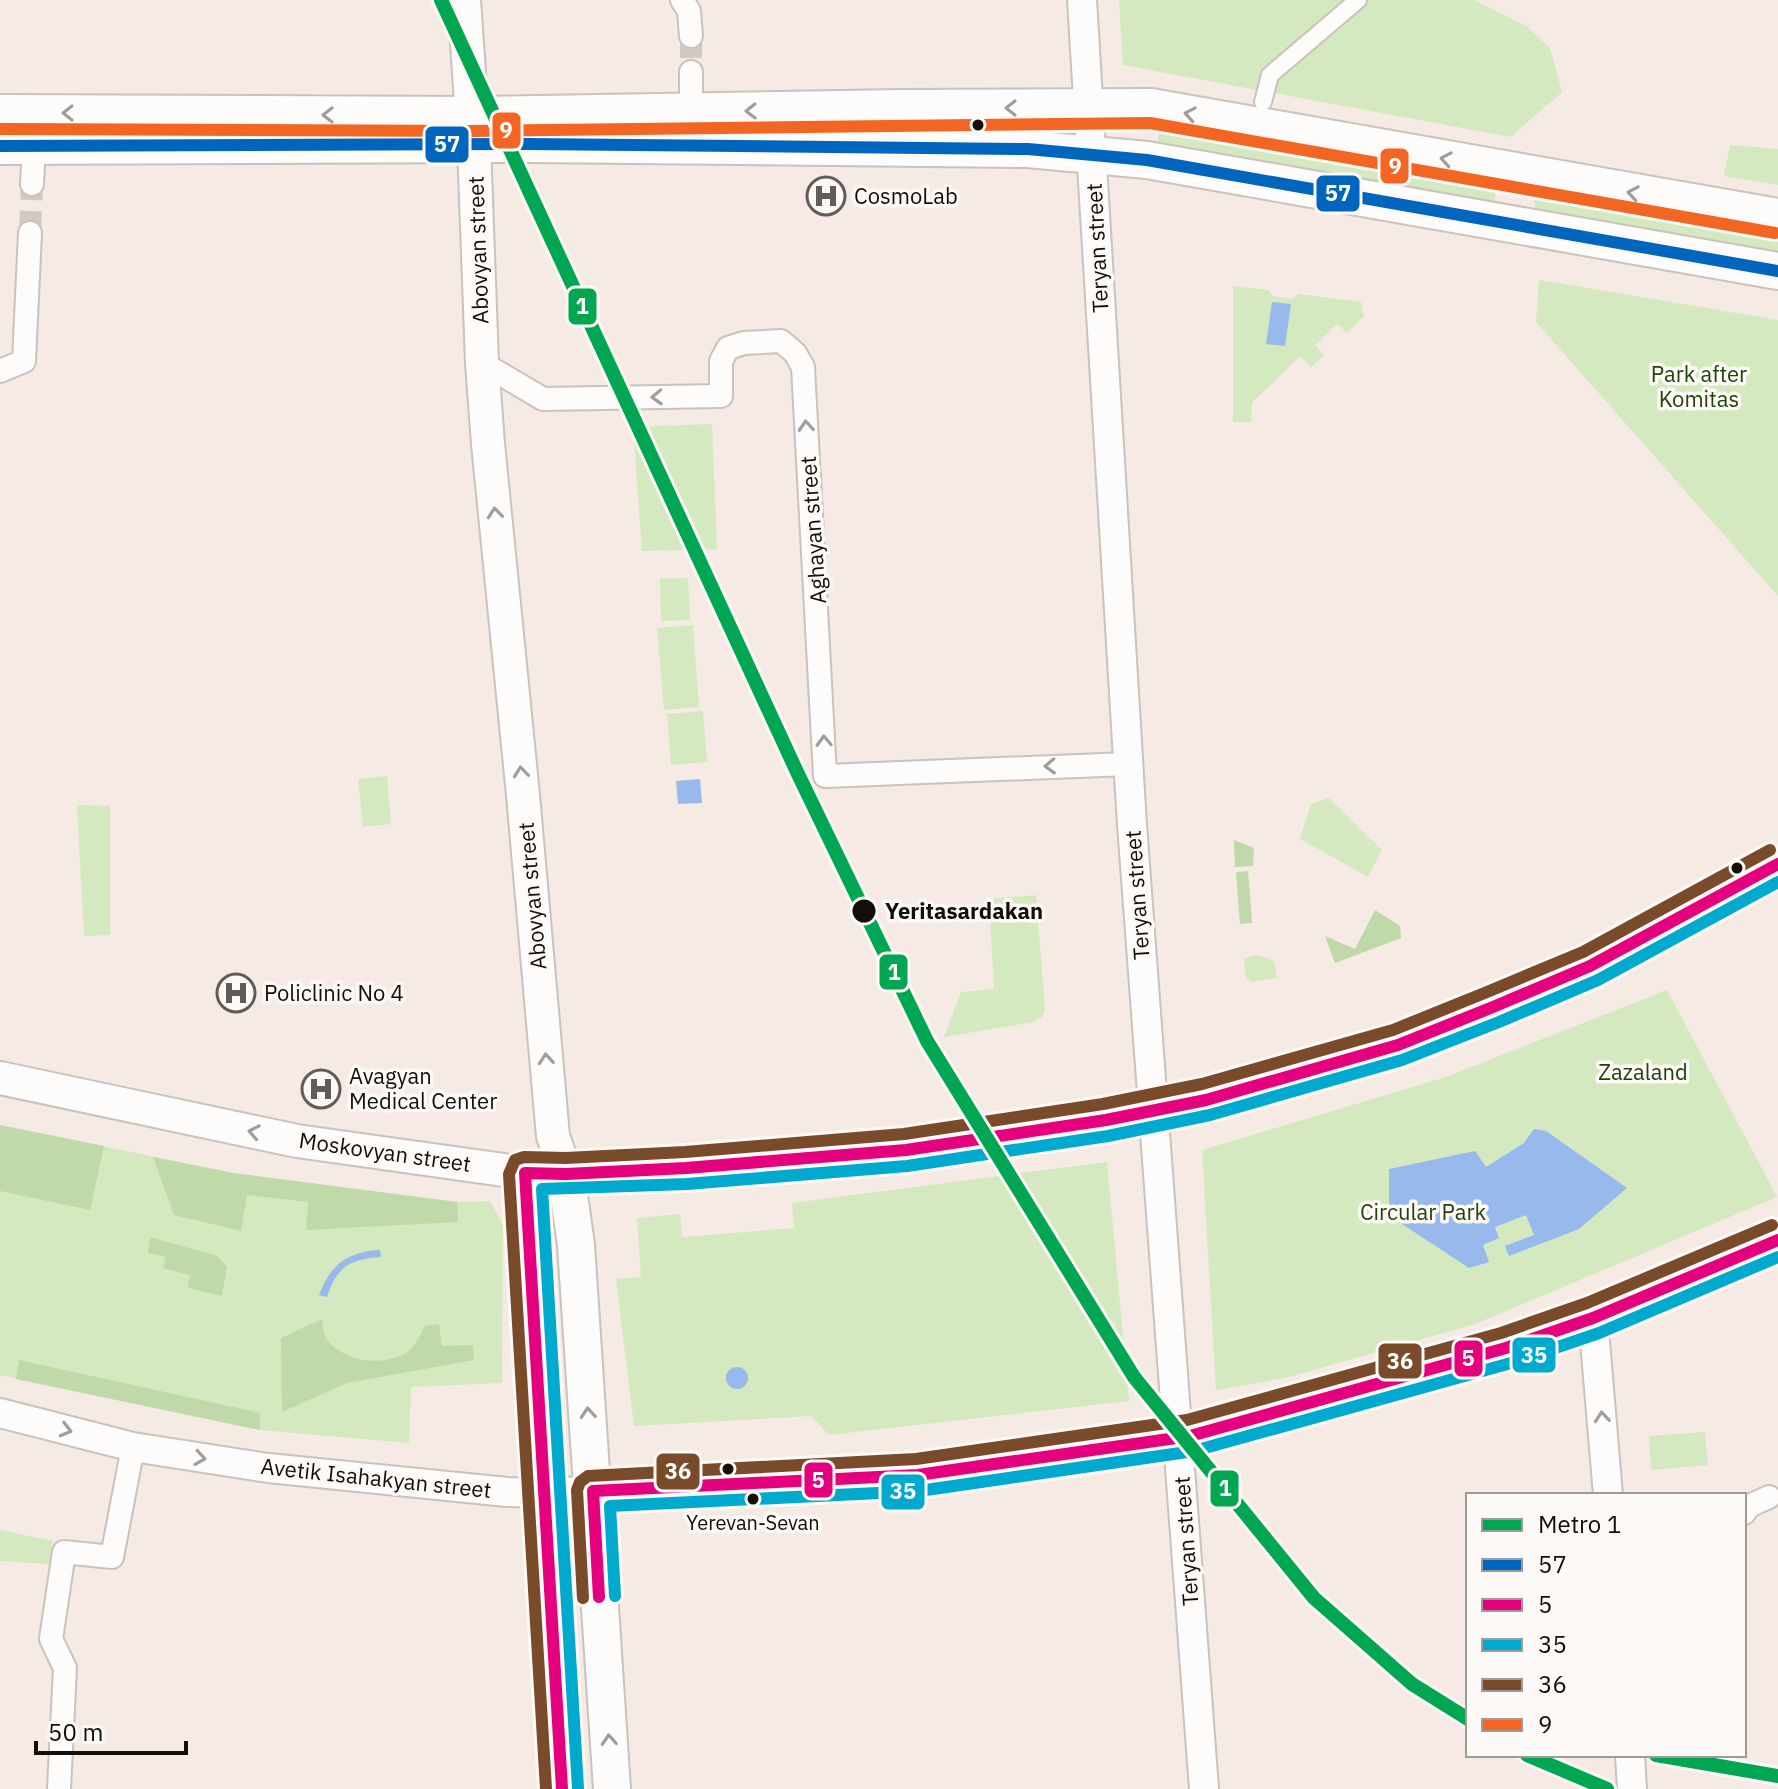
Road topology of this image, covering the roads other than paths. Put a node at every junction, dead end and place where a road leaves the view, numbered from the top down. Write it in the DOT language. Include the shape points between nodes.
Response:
graph roads {
  1 [pos="464,0"];
  2 [pos="682,0"];
  3 [pos="1082,0"];
  4 [pos="1358,0"];
  5 [pos="691,36"];
  6 [pos="691,72"];
  7 [pos="1263,102"];
  8 [pos="1089,107"];
  9 [pos="691,112"];
  10 [pos="0,113"];
  11 [pos="473,130"];
  12 [pos="17,146"];
  13 [pos="1091,153"];
  14 [pos="32,184"];
  15 [pos="1778,217"];
  16 [pos="30,233"];
  17 [pos="1778,271"];
  18 [pos="482,363"];
  19 [pos="0,371"];
  20 [pos="1128,764"];
  21 [pos="1778,864"];
  22 [pos="0,1078"];
  23 [pos="1153,1111"];
  24 [pos="525,1173"];
  25 [pos="566,1174"];
  26 [pos="1778,1240"];
  27 [pos="1593,1318"];
  28 [pos="0,1413"];
  29 [pos="1179,1438"];
  30 [pos="133,1447"];
  31 [pos="593,1491"];
  32 [pos="543,1493"];
  33 [pos="1608,1493"];
  34 [pos="1769,1497"];
  35 [pos="1746,1510"];
  36 [pos="1630,1757"];
  37 [pos="59,1789"];
  38 [pos="562,1789"];
  39 [pos="612,1789"];
  40 [pos="1204,1789"];
  41 [pos="1632,1789"];
  1 -- 11 [label="main road, Abovyan street"];
  2 -- 5 [label="street" via="689,11"];
  3 -- 8 [label="street, Teryan street"];
  4 -- 7 [label="street" via="1270,75"];
  6 -- 9 [label="street"];
  8 -- 9 [label="main road, one-way"];
  8 -- 13 [label="street, Teryan street"];
  15 -- 8 [label="main road, one-way" via="1151,107"];
  9 -- 11 [label="main road"];
  11 -- 10 [label="main road, one-way"];
  11 -- 12 [label="main road"];
  11 -- 13 [label="main road"];
  11 -- 18 [label="main road, Abovyan street"];
  12 -- 14 [label="street"];
  13 -- 17 [label="main road"];
  13 -- 20 [label="street, Teryan street"];
  16 -- 19 [label="street" via="24,361"];
  20 -- 18 [label="street, Aghayan street, one-way" via="825,776 803,367 781,341 728,348 721,361 721,396 543,399"];
  25 -- 18 [label="main road, Abovyan street, one-way" via="553,1136"];
  20 -- 23 [label="street, Teryan street"];
  21 -- 23 [label="main road, Moskovyan street" via="1590,966 1398,1045"];
  24 -- 22 [label="main road, Moskovyan street, one-way" via="297,1141"];
  23 -- 25 [label="main road, Moskovyan street" via="916,1149"];
  23 -- 29 [label="street, Teryan street"];
  24 -- 25 [label="main road, Moskovyan street"];
  24 -- 32 [label="main road"];
  31 -- 25 [label="main road, Abovyan street, one-way"];
  26 -- 27 [label="street, Avetik Isahakyan street"];
  27 -- 29 [label="street, Avetik Isahakyan street" via="1405,1378"];
  33 -- 27 [label="street, one-way"];
  28 -- 30 [label="street, Avetik Isahakyan street, one-way"];
  29 -- 31 [label="street, Avetik Isahakyan street" via="918,1475"];
  29 -- 40 [label="street, Teryan street"];
  30 -- 32 [label="street, Avetik Isahakyan street, one-way" via="268,1468"];
  30 -- 37 [label="street" via="112,1557 64,1552 51,1639 65,1668"];
  31 -- 32 [label="street, Avetik Isahakyan street"];
  39 -- 31 [label="main road, Abovyan street, one-way"];
  32 -- 38 [label="main road"];
  34 -- 35 [label="street"];
  36 -- 41 [label="street"];
}
